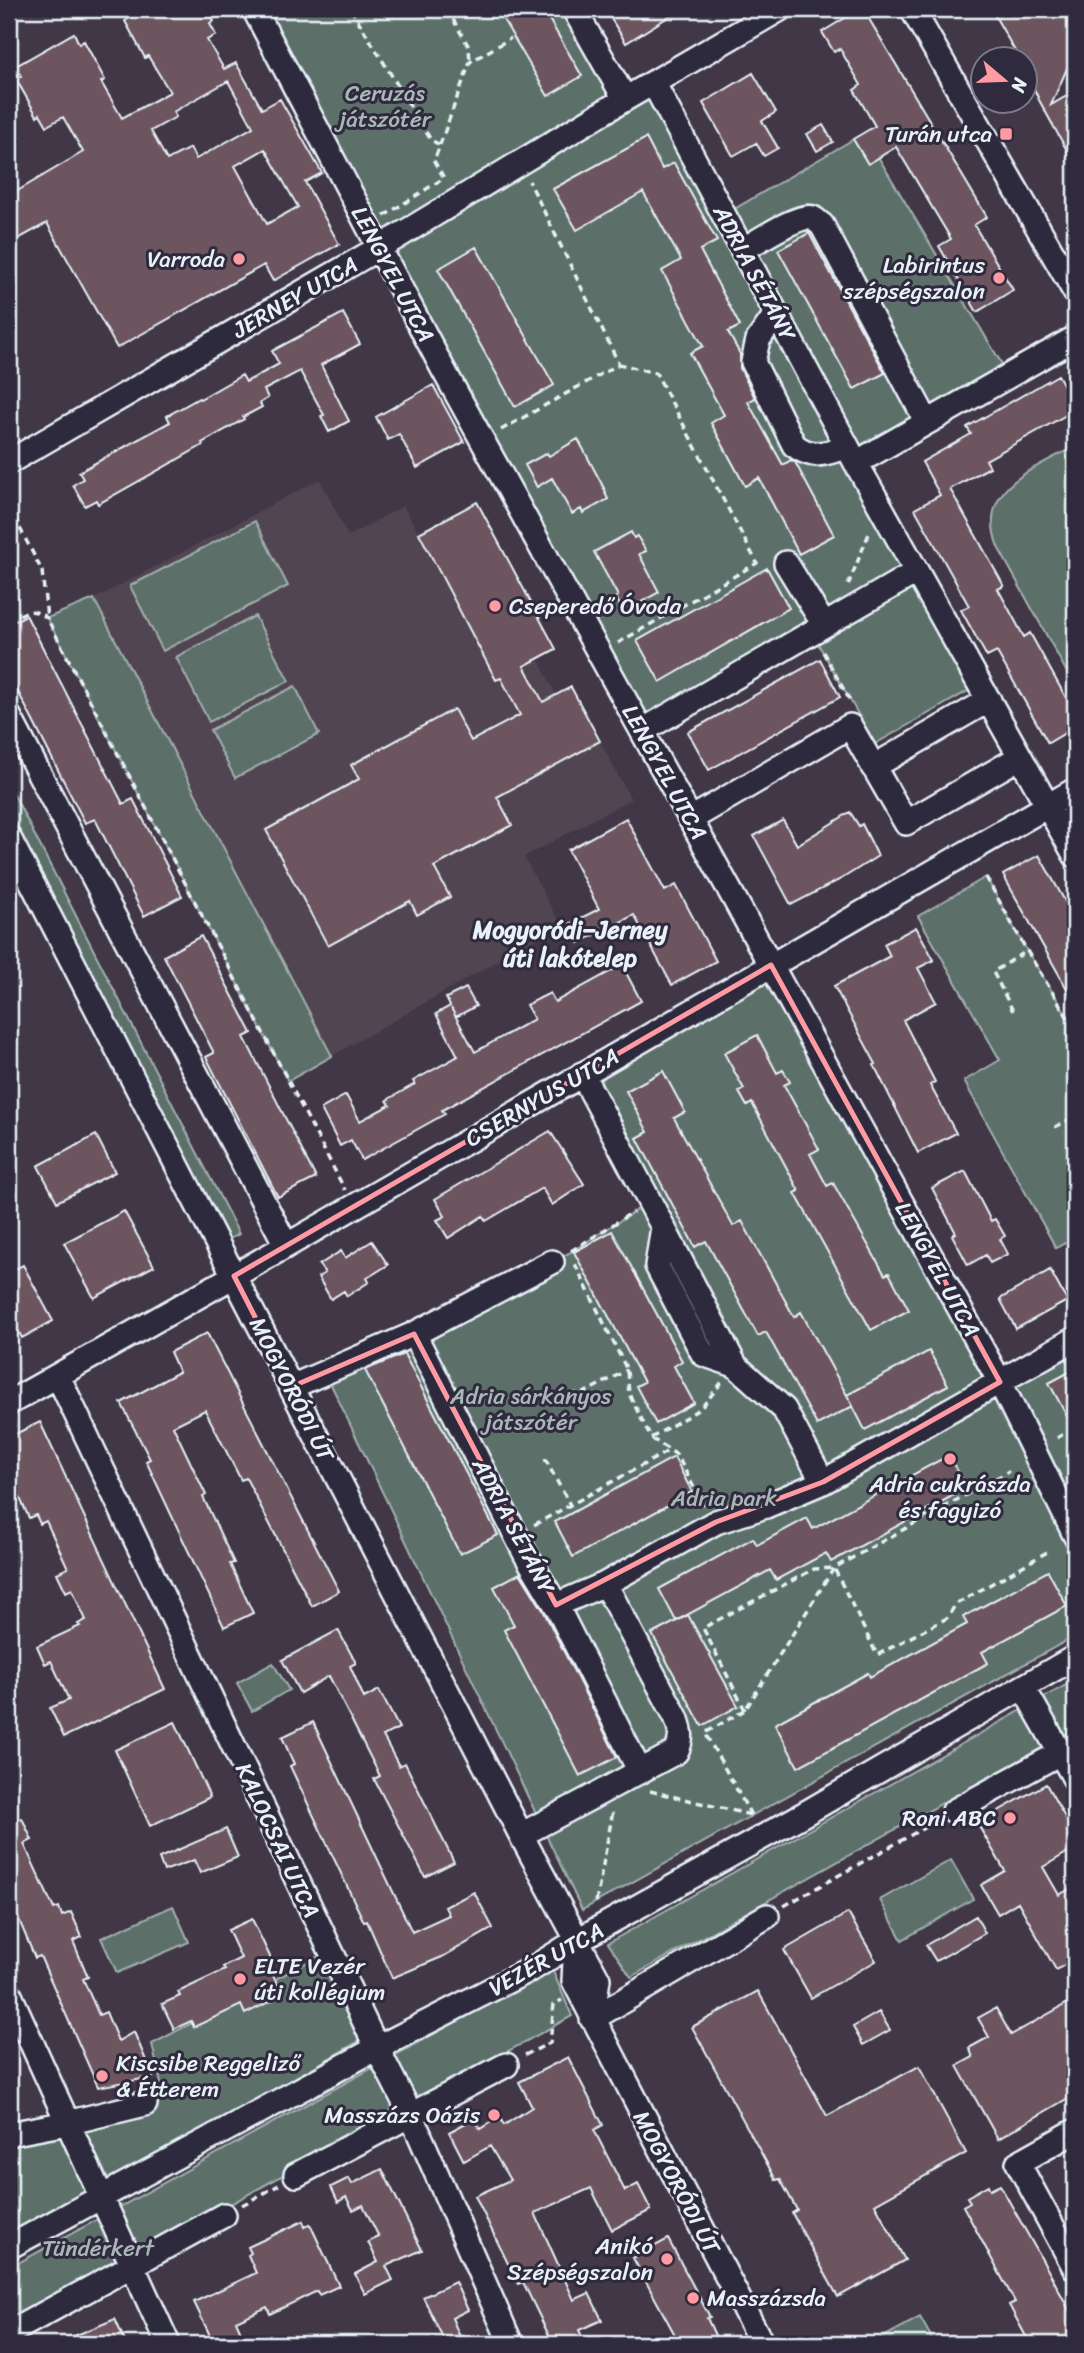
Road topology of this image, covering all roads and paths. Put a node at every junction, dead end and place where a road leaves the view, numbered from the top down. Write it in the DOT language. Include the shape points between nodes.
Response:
graph roads {
  1 [pos="254,9"];
  2 [pos="351,9"];
  3 [pos="447,9"];
  4 [pos="574,9"];
  5 [pos="780,9"];
  6 [pos="912,9"];
  7 [pos="755,15"];
  8 [pos="511,38"];
  9 [pos="470,62"];
  10 [pos="654,84"];
  11 [pos="625,99"];
  12 [pos="440,145"];
  13 [pos="520,164"];
  14 [pos="368,226"];
  15 [pos="379,248"];
  16 [pos="743,250"];
  17 [pos="1070,268"];
  18 [pos="1075,292"];
  19 [pos="776,314"];
  20 [pos="1075,338"];
  21 [pos="619,364"];
  22 [pos="927,422"];
  23 [pos="482,440"];
  24 [pos="852,455"];
  25 [pos="9,462"];
  26 [pos="880,506"];
  27 [pos="9,508"];
  28 [pos="786,563"];
  29 [pos="916,572"];
  30 [pos="47,618"];
  31 [pos="9,621"];
  32 [pos="823,625"];
  33 [pos="600,653"];
  34 [pos="989,700"];
  35 [pos="9,716"];
  36 [pos="850,726"];
  37 [pos="642,730"];
  38 [pos="1020,757"];
  39 [pos="873,767"];
  40 [pos="1075,790"];
  41 [pos="1047,805"];
  42 [pos="691,819"];
  43 [pos="9,838"];
  44 [pos="1075,855"];
  45 [pos="986,877"];
  46 [pos="1027,951"];
  47 [pos="771,965"];
  48 [pos="1013,1011"];
  49 [pos="1075,1029"];
  50 [pos="582,1074"];
  51 [pos="1075,1117"];
  52 [pos="1055,1127"];
  53 [pos="649,1201"];
  54 [pos="354,1206"];
  55 [pos="286,1245"];
  56 [pos="561,1257"];
  57 [pos="234,1276"];
  58 [pos="414,1334"];
  59 [pos="1075,1339"];
  60 [pos="735,1365"];
  61 [pos="626,1370"];
  62 [pos="58,1377"];
  63 [pos="1000,1382"];
  64 [pos="291,1387"];
  65 [pos="570,1394"];
  66 [pos="9,1403"];
  67 [pos="1075,1427"];
  68 [pos="651,1438"];
  69 [pos="1057,1438"];
  70 [pos="670,1450"];
  71 [pos="545,1460"];
  72 [pos="1009,1471"];
  73 [pos="823,1482"];
  74 [pos="570,1505"];
  75 [pos="713,1524"];
  76 [pos="516,1535"];
  77 [pos="1075,1535"];
  78 [pos="1049,1551"];
  79 [pos="834,1569"];
  80 [pos="605,1584"];
  81 [pos="556,1605"];
  82 [pos="1075,1657"];
  83 [pos="1023,1687"];
  84 [pos="745,1710"];
  85 [pos="1060,1753"];
  86 [pos="640,1772"];
  87 [pos="1075,1779"];
  88 [pos="619,1784"];
  89 [pos="954,1811"];
  90 [pos="521,1835"];
  91 [pos="596,1902"];
  92 [pos="767,1916"];
  93 [pos="576,1941"];
  94 [pos="9,1993"];
  95 [pos="592,2019"];
  96 [pos="377,2048"];
  97 [pos="506,2065"];
  98 [pos="145,2104"];
  99 [pos="410,2113"];
  100 [pos="68,2123"];
  101 [pos="1075,2131"];
  102 [pos="9,2134"];
  103 [pos="296,2175"];
  104 [pos="101,2196"];
  105 [pos="224,2215"];
  106 [pos="9,2246"];
  107 [pos="132,2266"];
  108 [pos="1075,2267"];
  109 [pos="9,2333"];
  110 [pos="168,2344"];
  111 [pos="511,2344"];
  112 [pos="761,2344"];
  1 -- 14 [label="street, LENGYEL UTCA"];
  2 -- 12 [label="path" via="431,140"];
  3 -- 9 [label="path" via="469,47"];
  4 -- 11 [label="street"];
  5 -- 7 [label="street, JERNEY UTCA"];
  6 -- 17 [label="street"];
  7 -- 10 [label="street, JERNEY UTCA"];
  8 -- 9 [label="path"];
  9 -- 12 [label="path"];
  10 -- 11 [label="street, JERNEY UTCA"];
  10 -- 16 [label="street, ADRIA SÉTÁNY"];
  11 -- 13 [label="street, JERNEY UTCA"];
  12 -- 14 [label="path" via="434,161 444,178"];
  13 -- 15 [label="street, JERNEY UTCA"];
  13 -- 21 [label="path"];
  14 -- 15 [label="street, LENGYEL UTCA"];
  15 -- 23 [label="street, LENGYEL UTCA"];
  15 -- 25 [label="street, JERNEY UTCA"];
  16 -- 19 [label="street, ADRIA SÉTÁNY"];
  16 -- 22 [label="street" via="805,216 822,225"];
  17 -- 18 [label="street"];
  19 -- 24 [label="street, ADRIA SÉTÁNY"];
  19 -- 24 [label="street" via="758,340 753,362 794,445 805,454"];
  20 -- 22 [label="street"];
  21 -- 23 [label="path"];
  21 -- 33 [label="path" via="656,373 757,563"];
  22 -- 24 [label="street"];
  23 -- 33 [label="street, LENGYEL UTCA"];
  24 -- 26 [label="street, ADRIA SÉTÁNY"];
  26 -- 29 [label="street, ADRIA SÉTÁNY"];
  26 -- 32 [label="path"];
  27 -- 30 [label="path" via="42,571"];
  28 -- 32 [label="street"];
  29 -- 32 [label="street"];
  29 -- 34 [label="street, ADRIA SÉTÁNY"];
  30 -- 31 [label="path" via="29,610"];
  30 -- 54 [label="path"];
  32 -- 36 [label="path" via="849,699"];
  32 -- 37 [label="street"];
  33 -- 37 [label="street, LENGYEL UTCA"];
  34 -- 38 [label="street, ADRIA SÉTÁNY"];
  34 -- 39 [label="street"];
  35 -- 55 [label="street"];
  36 -- 39 [label="street"];
  36 -- 42 [label="street"];
  37 -- 42 [label="street, LENGYEL UTCA"];
  38 -- 39 [label="street" via="905,823"];
  38 -- 41 [label="street, ADRIA SÉTÁNY"];
  40 -- 41 [label="street, CSERNYUS UTCA"];
  41 -- 44 [label="street, ADRIA SÉTÁNY"];
  41 -- 47 [label="street, CSERNYUS UTCA"];
  42 -- 47 [label="street, LENGYEL UTCA"];
  43 -- 57 [label="street, MOGYORÓDI ÚT"];
  45 -- 46 [label="path"];
  46 -- 48 [label="path" via="993,972"];
  46 -- 49 [label="path"];
  47 -- 50 [label="street, CSERNYUS UTCA"];
  47 -- 63 [label="street, LENGYEL UTCA"];
  50 -- 53 [label="street"];
  50 -- 54 [label="street, CSERNYUS UTCA"];
  51 -- 52 [label="path"];
  53 -- 56 [label="path"];
  53 -- 60 [label="street" via="663,1227 657,1266 703,1354"];
  54 -- 55 [label="street, CSERNYUS UTCA"];
  55 -- 57 [label="street, CSERNYUS UTCA"];
  56 -- 58 [label="street"];
  56 -- 61 [label="path"];
  57 -- 62 [label="street, CSERNYUS UTCA"];
  57 -- 64 [label="street, MOGYORÓDI ÚT"];
  58 -- 64 [label="street"];
  58 -- 76 [label="street, ADRIA SÉTÁNY"];
  59 -- 63 [label="street, ADRIA SÉTÁNY"];
  60 -- 68 [label="path" via="701,1408"];
  60 -- 73 [label="street" via="784,1409"];
  61 -- 65 [label="path" via="584,1393"];
  61 -- 68 [label="path" via="629,1394"];
  62 -- 66 [label="street, CSERNYUS UTCA"];
  62 -- 96 [label="street, KALOCSAI UTCA"];
  63 -- 73 [label="street, ADRIA SÉTÁNY"];
  63 -- 77 [label="street, LENGYEL UTCA"];
  64 -- 90 [label="street, MOGYORÓDI ÚT"];
  67 -- 69 [label="path"];
  68 -- 70 [label="path"];
  70 -- 74 [label="path"];
  70 -- 75 [label="path" via="677,1455"];
  71 -- 74 [label="path"];
  72 -- 79 [label="path"];
  73 -- 75 [label="street, ADRIA SÉTÁNY"];
  74 -- 76 [label="path"];
  75 -- 80 [label="street, ADRIA SÉTÁNY"];
  76 -- 81 [label="street, ADRIA SÉTÁNY"];
  78 -- 79 [label="path" via="956,1604 947,1618 877,1655"];
  79 -- 84 [label="path"];
  79 -- 84 [label="path" via="814,1569 703,1628"];
  80 -- 81 [label="street, ADRIA SÉTÁNY"];
  80 -- 86 [label="street" via="682,1732 676,1752"];
  81 -- 86 [label="street, ADRIA SÉTÁNY"];
  82 -- 83 [label="street, VEZÉR UTCA"];
  83 -- 85 [label="street"];
  83 -- 93 [label="street, VEZÉR UTCA"];
  84 -- 88 [label="path" via="705,1733 751,1815"];
  85 -- 87 [label="street"];
  85 -- 89 [label="street"];
  86 -- 88 [label="street"];
  88 -- 90 [label="street"];
  88 -- 91 [label="path"];
  89 -- 92 [label="path"];
  90 -- 93 [label="street, MOGYORÓDI ÚT"];
  92 -- 95 [label="street"];
  93 -- 95 [label="street, MOGYORÓDI ÚT" via="573,1981"];
  93 -- 96 [label="street, VEZÉR UTCA" via="535,1968"];
  94 -- 100 [label="street"];
  95 -- 112 [label="street, MOGYORÓDI ÚT"];
  96 -- 99 [label="street, KALOCSAI UTCA"];
  96 -- 104 [label="street, VEZÉR UTCA"];
  97 -- 99 [label="street"];
  98 -- 100 [label="street"];
  99 -- 103 [label="street"];
  99 -- 111 [label="street, KALOCSAI UTCA"];
  100 -- 102 [label="street"];
  100 -- 104 [label="street"];
  101 -- 108 [label="street" via="1018,2163"];
  103 -- 105 [label="path"];
  104 -- 106 [label="street, VEZÉR UTCA"];
  104 -- 107 [label="street"];
  105 -- 107 [label="street"];
  107 -- 109 [label="street"];
  107 -- 110 [label="street"];
}
